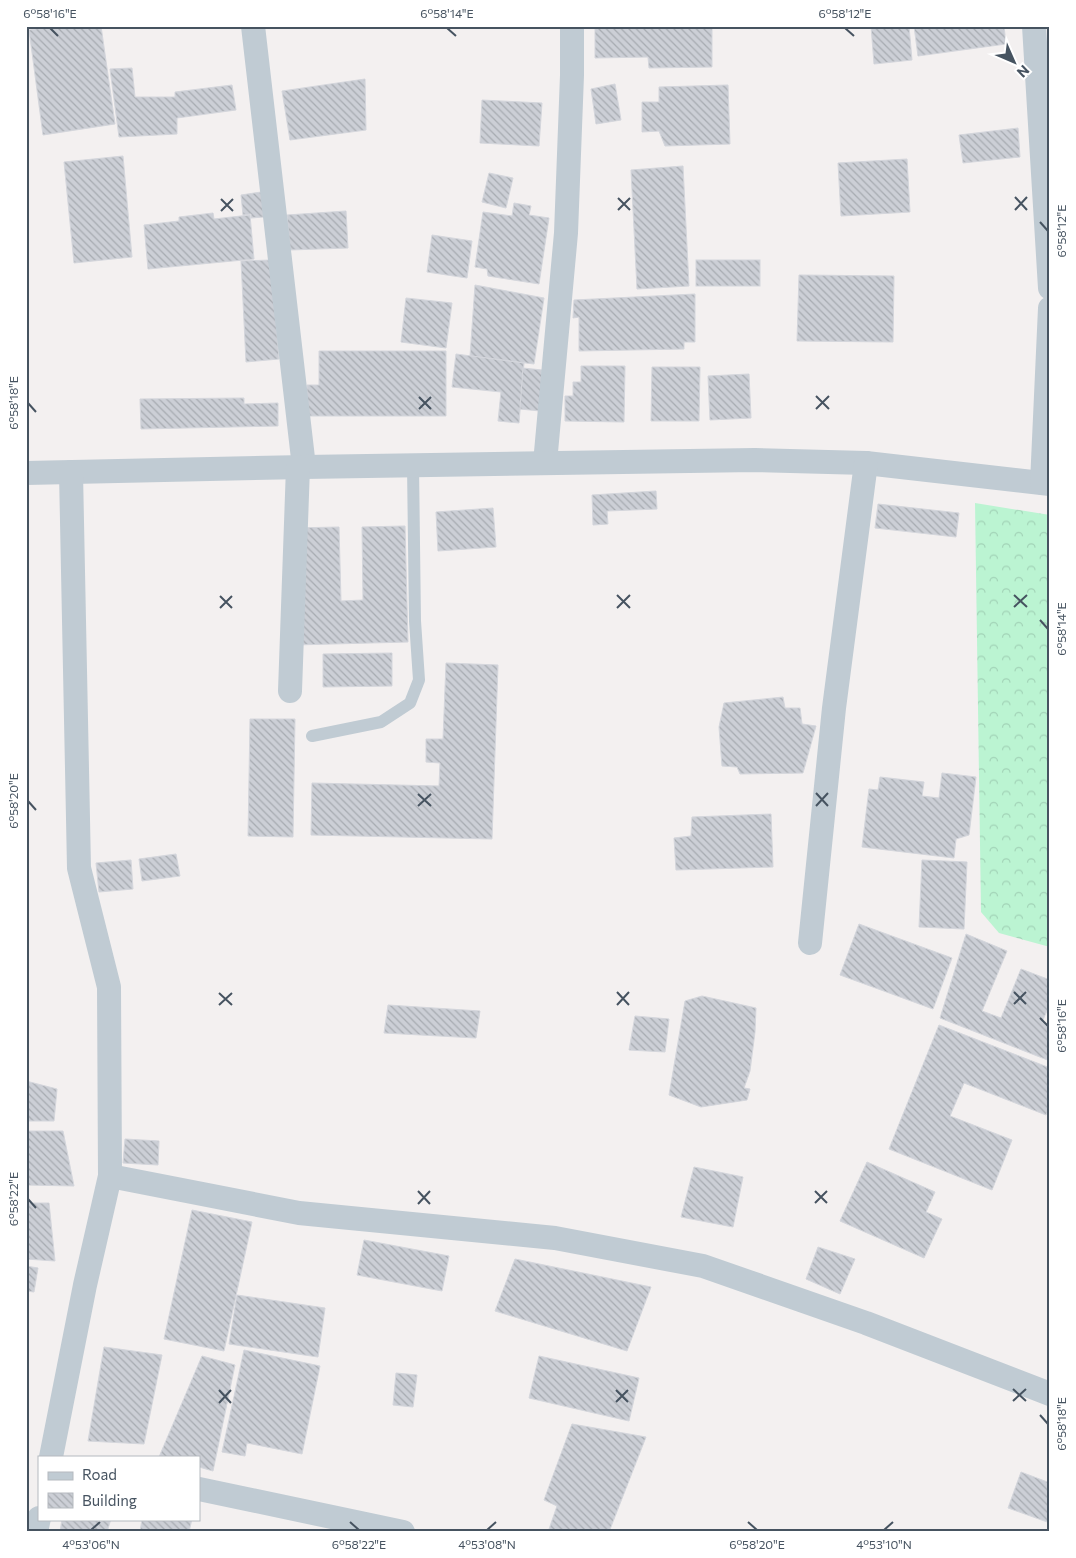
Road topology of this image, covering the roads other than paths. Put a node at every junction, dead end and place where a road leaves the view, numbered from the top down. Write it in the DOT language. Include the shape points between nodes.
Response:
graph roads {
  1 [pos="253,26"];
  2 [pos="572,26"];
  3 [pos="1034,26"];
  4 [pos="1050,288"];
  5 [pos="1050,308"];
  6 [pos="544,463"];
  7 [pos="866,463"];
  8 [pos="413,465"];
  9 [pos="301,467"];
  10 [pos="71,472"];
  11 [pos="26,473"];
  12 [pos="1046,484"];
  13 [pos="290,691"];
  14 [pos="312,736"];
  15 [pos="810,943"];
  16 [pos="110,1176"];
  17 [pos="1050,1394"];
  18 [pos="51,1456"];
  19 [pos="200,1489"];
  20 [pos="403,1532"];
  1 -- 9 [label="street"];
  2 -- 6 [label="street" via="566,233"];
  3 -- 4 [label="street"];
  5 -- 12 [label="street"];
  6 -- 7 [label="street" via="756,460"];
  6 -- 8 [label="street"];
  7 -- 12 [label="street"];
  7 -- 15 [label="street" via="834,708"];
  8 -- 9 [label="street"];
  8 -- 14 [label="lane" via="415,621 420,680 410,703 381,722"];
  9 -- 10 [label="street"];
  9 -- 13 [label="street"];
  10 -- 11 [label="street"];
  10 -- 16 [label="street" via="79,868 109,987"];
  16 -- 17 [label="street" via="299,1212 555,1238 703,1266 866,1323"];
  16 -- 18 [label="street"];
  19 -- 20 [label="street"];
}
